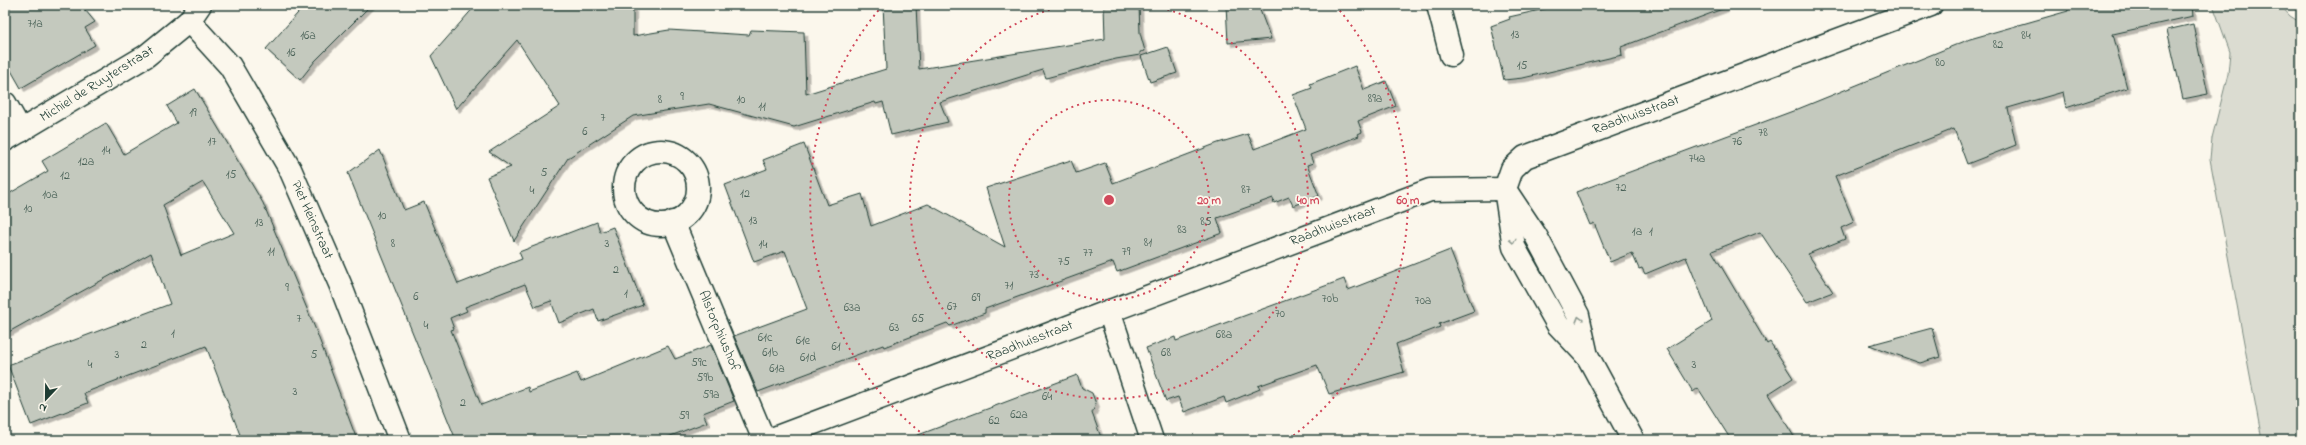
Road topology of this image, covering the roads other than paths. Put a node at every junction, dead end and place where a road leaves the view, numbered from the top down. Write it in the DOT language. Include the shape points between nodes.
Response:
graph roads {
  1 [pos="1438,5"];
  2 [pos="1931,5"];
  3 [pos="195,13"];
  4 [pos="1451,55"];
  5 [pos="5,103"];
  6 [pos="13,135"];
  7 [pos="1505,189"];
  8 [pos="673,222"];
  9 [pos="1109,311"];
  10 [pos="400,440"];
  11 [pos="764,440"];
  12 [pos="769,440"];
  13 [pos="1152,440"];
  14 [pos="1632,440"];
  1 -- 4 [label="street"];
  2 -- 7 [label="street, Raadhuisstraat" via="1532,154 1512,169"];
  3 -- 6 [label="street, Michiel de Ruyterstraat" via="146,56"];
  3 -- 10 [label="street, Piet Heinstraat" via="230,66 290,169 340,284"];
  5 -- 6 [label="street"];
  7 -- 9 [label="street, Raadhuisstraat" via="1430,190"];
  7 -- 14 [label="street" via="1536,236 1578,315 1588,357"];
  8 -- 11 [label="street, Alstorphiushof"];
  9 -- 12 [label="street, Raadhuisstraat"];
  9 -- 13 [label="street"];
}
